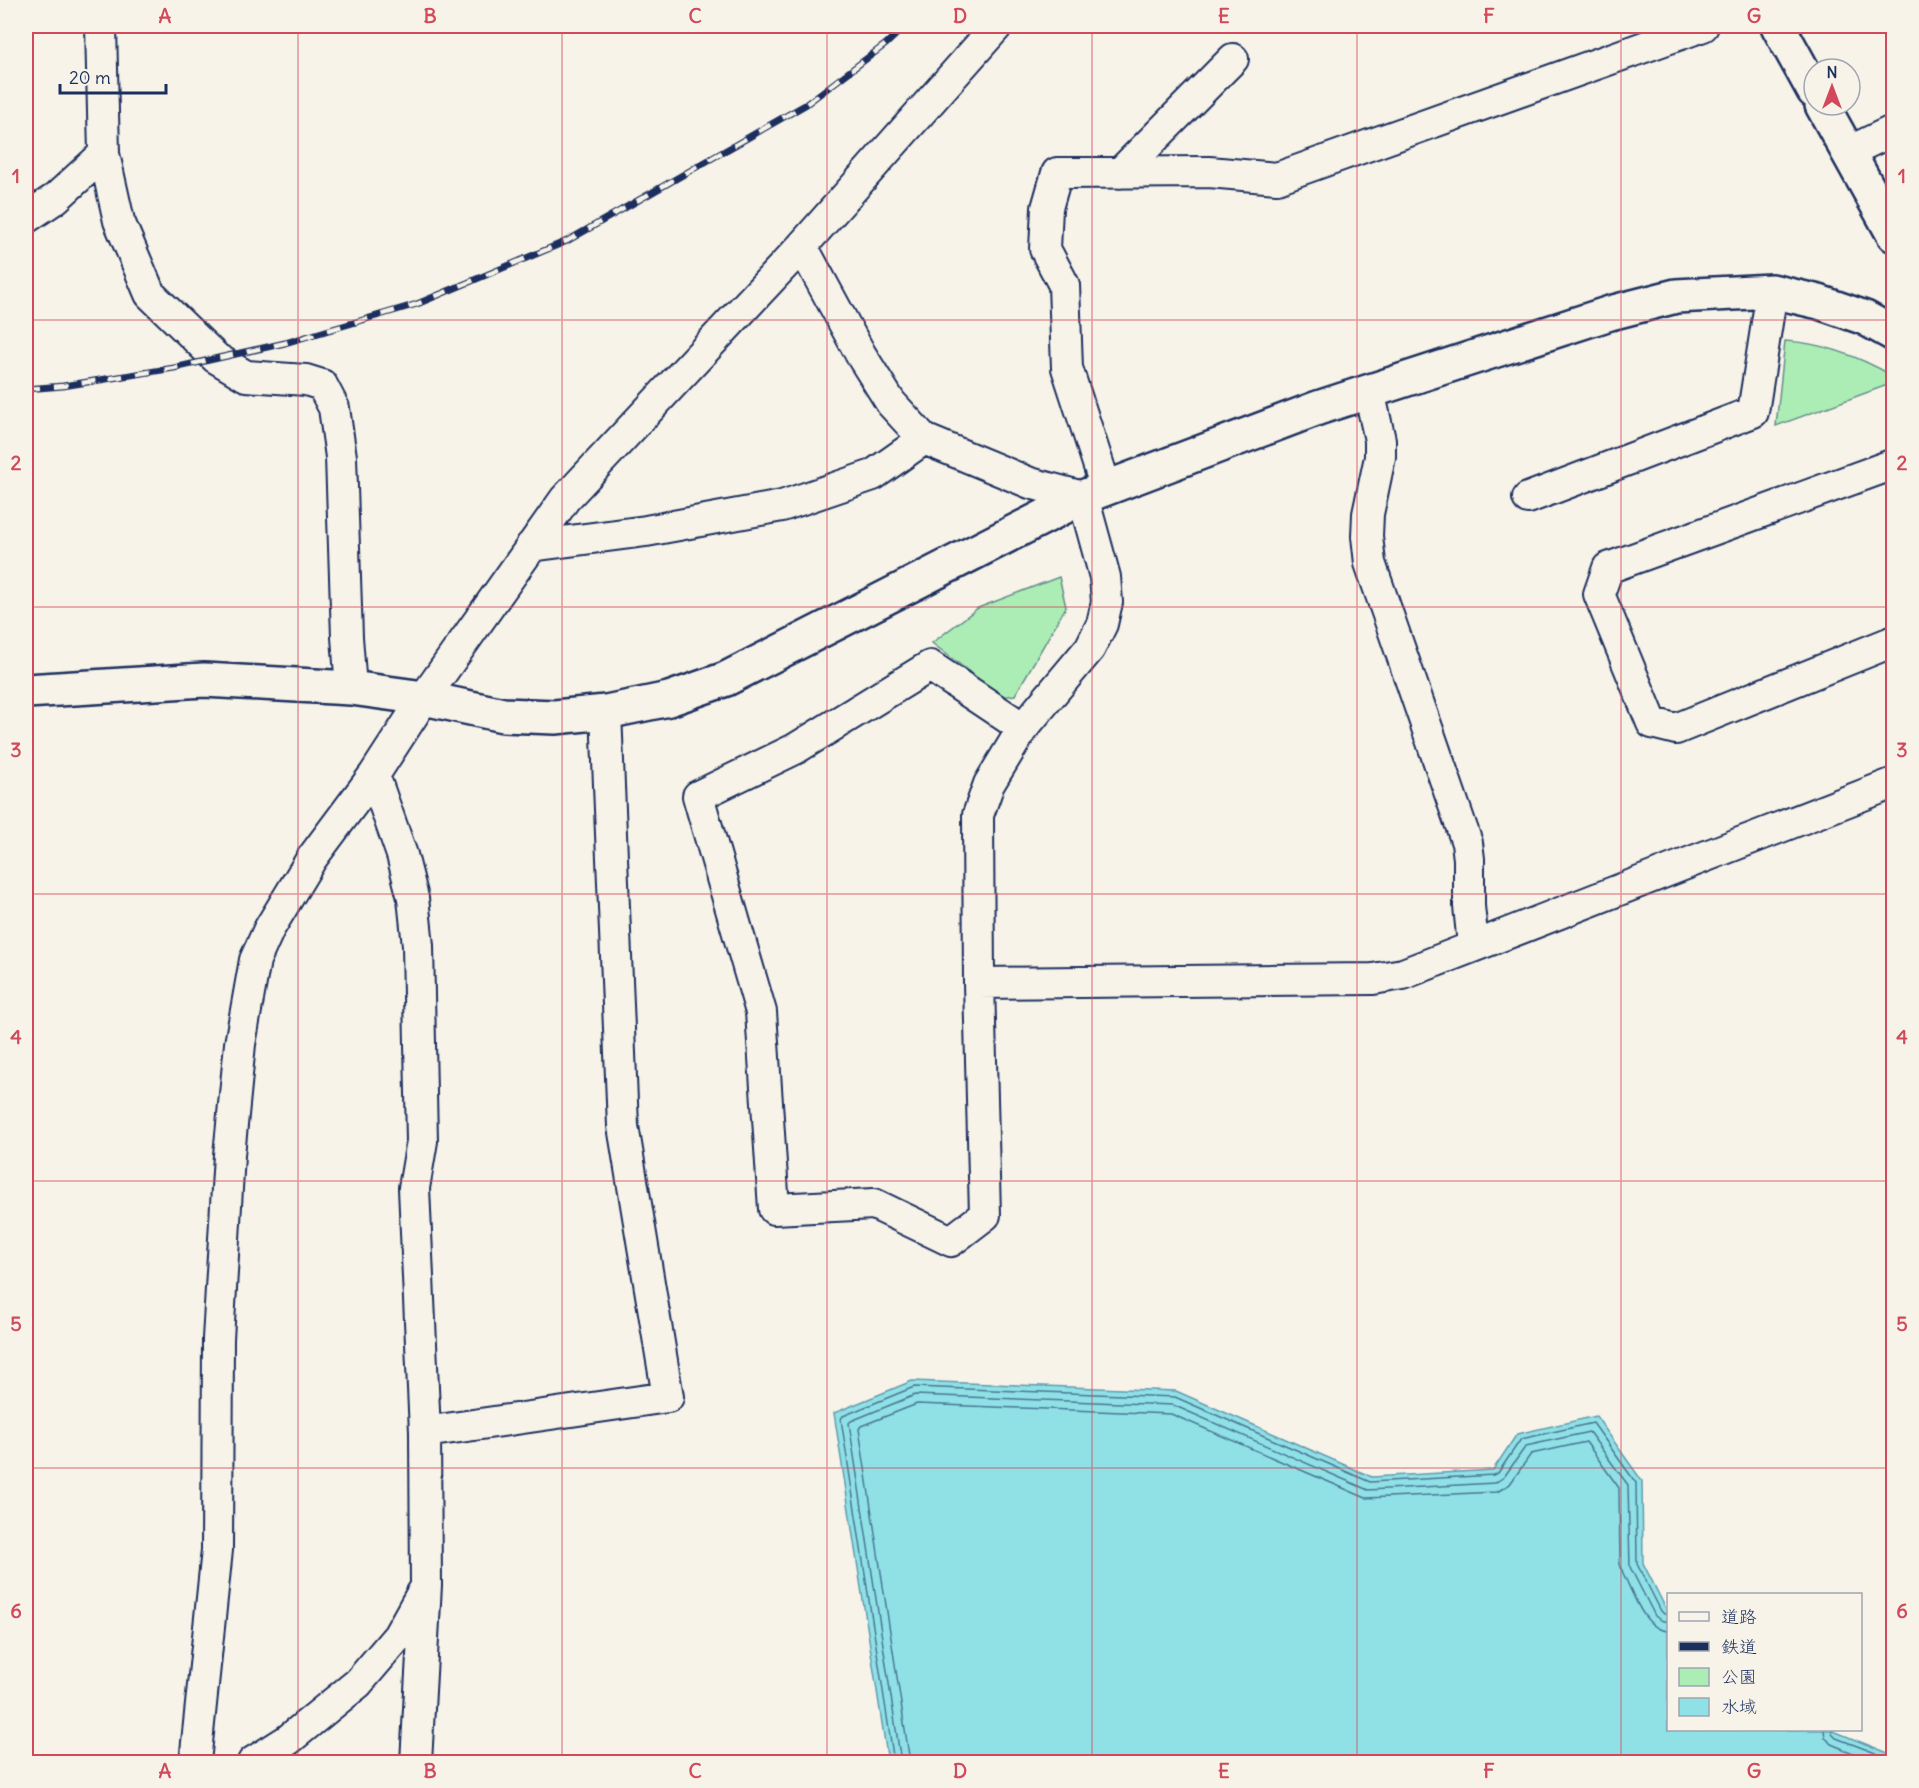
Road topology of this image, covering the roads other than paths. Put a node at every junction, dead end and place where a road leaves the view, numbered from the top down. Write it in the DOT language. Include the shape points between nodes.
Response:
graph roads {
  1 [pos="101,26"];
  2 [pos="997,26"];
  3 [pos="1703,26"];
  4 [pos="1778,26"];
  5 [pos="1233,60"];
  6 [pos="1802,69"];
  7 [pos="1829,117"];
  8 [pos="1893,130"];
  9 [pos="1848,152"];
  10 [pos="104,154"];
  11 [pos="1120,173"];
  12 [pos="26,219"];
  13 [pos="1893,235"];
  14 [pos="802,246"];
  15 [pos="1772,291"];
  16 [pos="1893,334"];
  17 [pos="1369,391"];
  18 [pos="924,440"];
  19 [pos="1893,465"];
  20 [pos="1094,493"];
  21 [pos="1528,498"];
  22 [pos="531,546"];
  23 [pos="1893,641"];
  24 [pos="351,688"];
  25 [pos="26,691"];
  26 [pos="424,698"];
  27 [pos="606,712"];
  28 [pos="1023,728"];
  29 [pos="374,776"];
  30 [pos="1893,783"];
  31 [pos="1473,945"];
  32 [pos="979,983"];
  33 [pos="425,1432"];
  34 [pos="426,1585"];
  35 [pos="195,1762"];
  36 [pos="253,1762"];
  37 [pos="416,1762"];
  1 -- 10 [label="street"];
  2 -- 14 [label="street"];
  3 -- 11 [label="street" via="1277,178 1209,172"];
  4 -- 6 [label="street"];
  5 -- 11 [label="street"];
  7 -- 9 [label="street"];
  8 -- 9 [label="street"];
  9 -- 13 [label="street"];
  10 -- 12 [label="street" via="56,198"];
  10 -- 24 [label="street" via="119,221 150,294 216,358 246,376 306,380 322,385 334,408 341,457"];
  11 -- 20 [label="street" via="1057,173 1046,218 1045,249 1064,285 1067,368"];
  14 -- 18 [label="street" via="891,403"];
  14 -- 22 [label="street" via="565,499"];
  15 -- 16 [label="street" via="1865,318"];
  15 -- 17 [label="street" via="1676,296 1610,313"];
  15 -- 21 [label="street" via="1753,412"];
  17 -- 20 [label="street"];
  17 -- 31 [label="street" via="1380,440 1368,514 1370,563 1467,843"];
  18 -- 20 [label="street" via="1030,483"];
  18 -- 22 [label="street" via="873,475 782,506 646,531"];
  19 -- 23 [label="street" via="1608,568 1599,594 1652,723 1676,729"];
  20 -- 27 [label="street" via="726,679 669,699"];
  20 -- 28 [label="street" via="1107,602 1102,624 1090,648"];
  22 -- 26 [label="street"];
  24 -- 25 [label="street" via="204,680"];
  24 -- 26 [label="street"];
  26 -- 27 [label="street" via="503,715 555,717"];
  26 -- 29 [label="street"];
  27 -- 33 [label="street" via="622,1126 668,1397"];
  28 -- 32 [label="street" via="989,784 978,815"];
  28 -- 32 [label="street" via="930,666 795,749 698,796 761,1012 774,1209 874,1204 951,1241 985,1215"];
  29 -- 33 [label="street" via="405,866 418,946 422,1141 414,1188"];
  29 -- 35 [label="street" via="306,868 269,929 253,970 240,1044 229,1155 218,1339 217,1550"];
  30 -- 31 [label="street"];
  31 -- 32 [label="street" via="1403,974 1373,979"];
  33 -- 34 [label="street"];
  34 -- 36 [label="street" via="398,1636 358,1683 288,1740"];
  34 -- 37 [label="street"];
}
